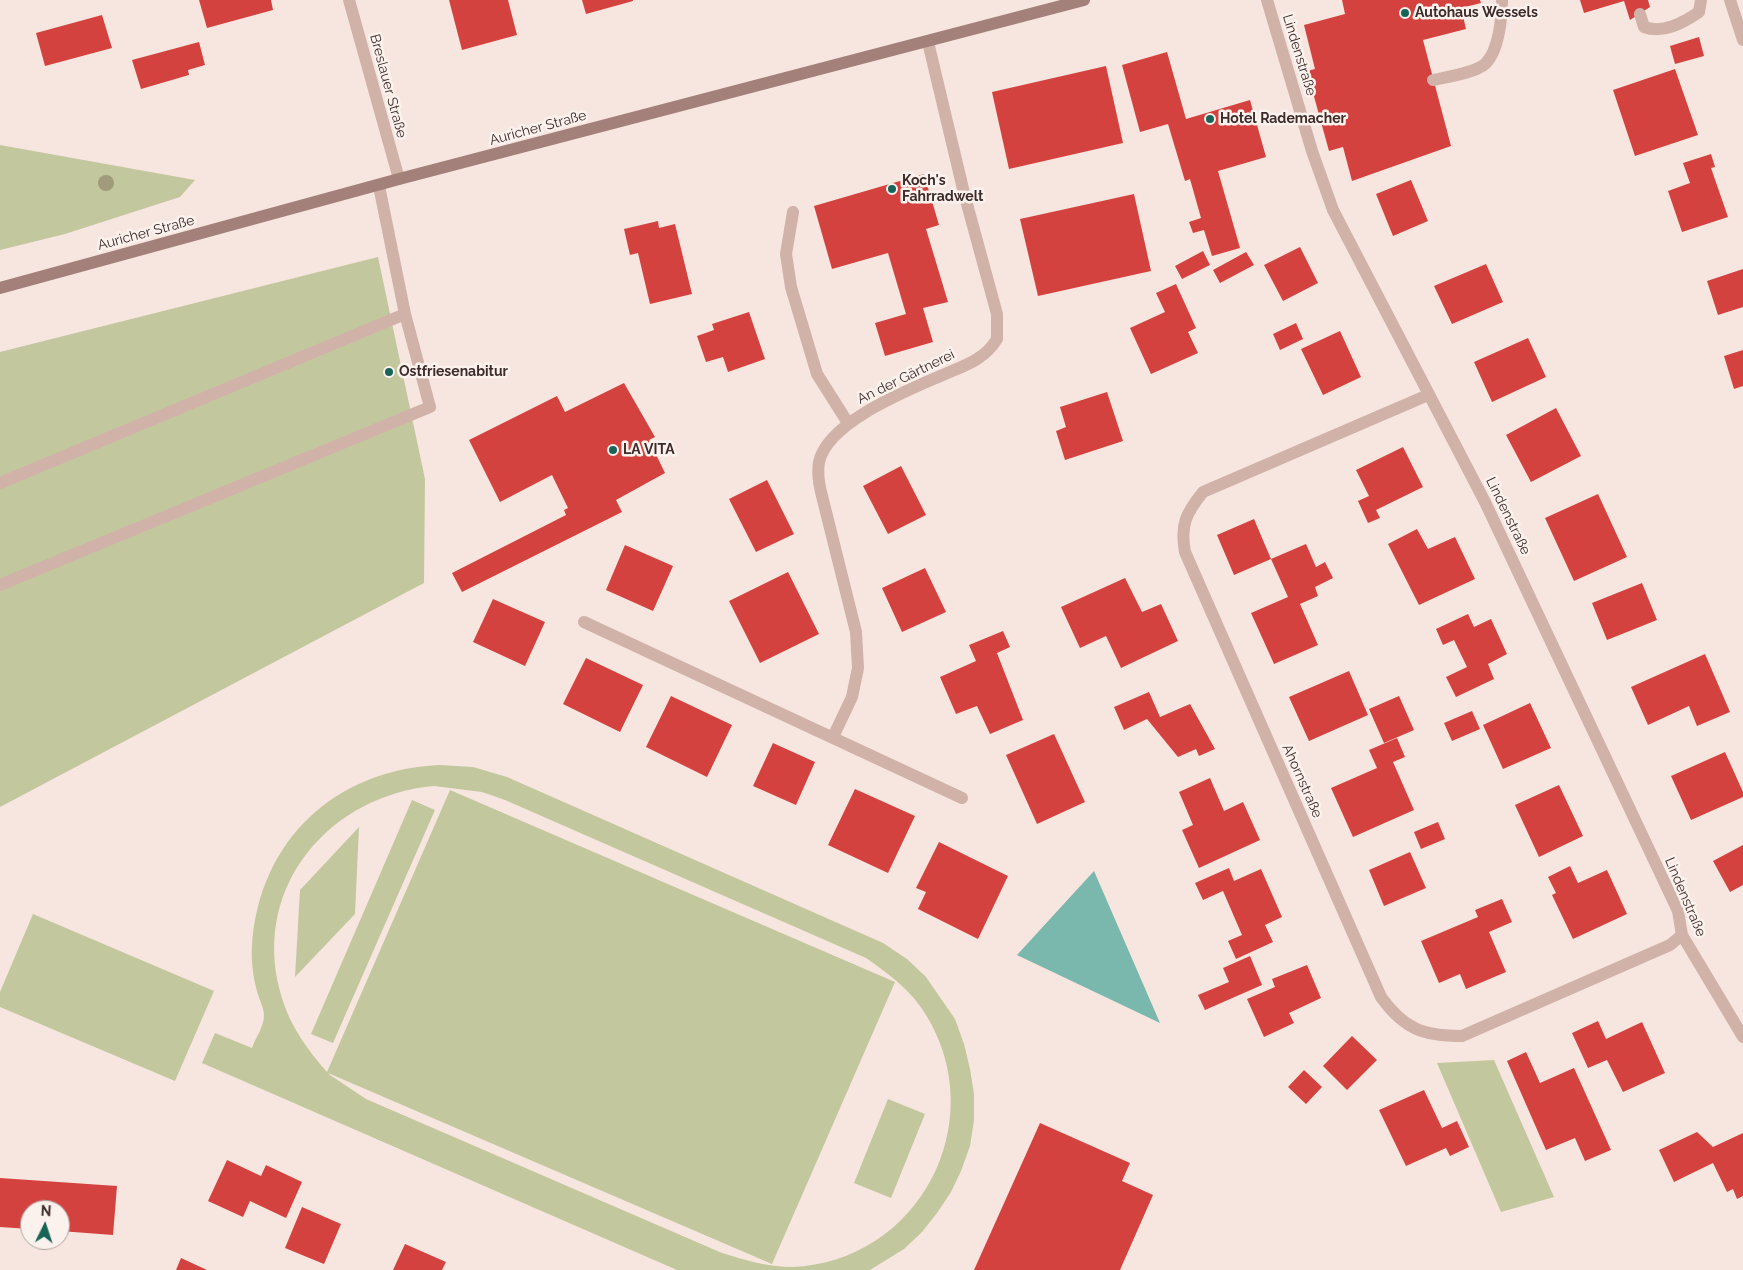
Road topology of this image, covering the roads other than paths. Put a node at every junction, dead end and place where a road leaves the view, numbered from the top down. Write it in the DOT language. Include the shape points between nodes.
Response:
graph roads {
  1 [pos="349,0"];
  2 [pos="1084,0"];
  3 [pos="1267,0"];
  4 [pos="1502,0"];
  5 [pos="1701,0"];
  6 [pos="1730,0"];
  7 [pos="1640,14"];
  8 [pos="1743,40"];
  9 [pos="928,42"];
  10 [pos="1433,80"];
  11 [pos="399,179"];
  12 [pos="378,186"];
  13 [pos="793,212"];
  14 [pos="0,288"];
  15 [pos="406,314"];
  16 [pos="1428,395"];
  17 [pos="848,423"];
  18 [pos="0,483"];
  19 [pos="0,585"];
  20 [pos="584,622"];
  21 [pos="833,737"];
  22 [pos="962,798"];
  23 [pos="1682,935"];
  24 [pos="1743,1037"];
  1 -- 11 [label="street, Breslauer Straße"];
  2 -- 9 [label="street, Auricher Straße"];
  3 -- 16 [label="street, Lindenstraße" via="1333,210"];
  4 -- 10 [label="street" via="1499,36 1486,64"];
  5 -- 7 [label="street" via="1699,12 1668,28 1654,31 1644,27"];
  6 -- 8 [label="street"];
  9 -- 11 [label="street, Auricher Straße"];
  9 -- 17 [label="street, An der Gärtnerei" via="997,314 998,339 982,358 910,390"];
  11 -- 12 [label="street, Auricher Straße"];
  12 -- 14 [label="street, Auricher Straße"];
  12 -- 15 [label="street"];
  13 -- 17 [label="street" via="786,254 791,286 817,374"];
  15 -- 18 [label="street"];
  15 -- 19 [label="street" via="430,407"];
  16 -- 23 [label="street, Lindenstraße" via="1494,520 1678,911"];
  16 -- 23 [label="street, Ahornstraße" via="1203,492 1185,519 1182,536 1185,552 1381,997 1395,1016 1416,1030 1438,1036 1462,1036 1670,945"];
  17 -- 21 [label="street, An der Gärtnerei" via="834,434 825,448 819,461 818,478 856,632 858,668 852,697"];
  20 -- 21 [label="street"];
  21 -- 22 [label="street"];
  23 -- 24 [label="street, Lindenstraße"];
}
